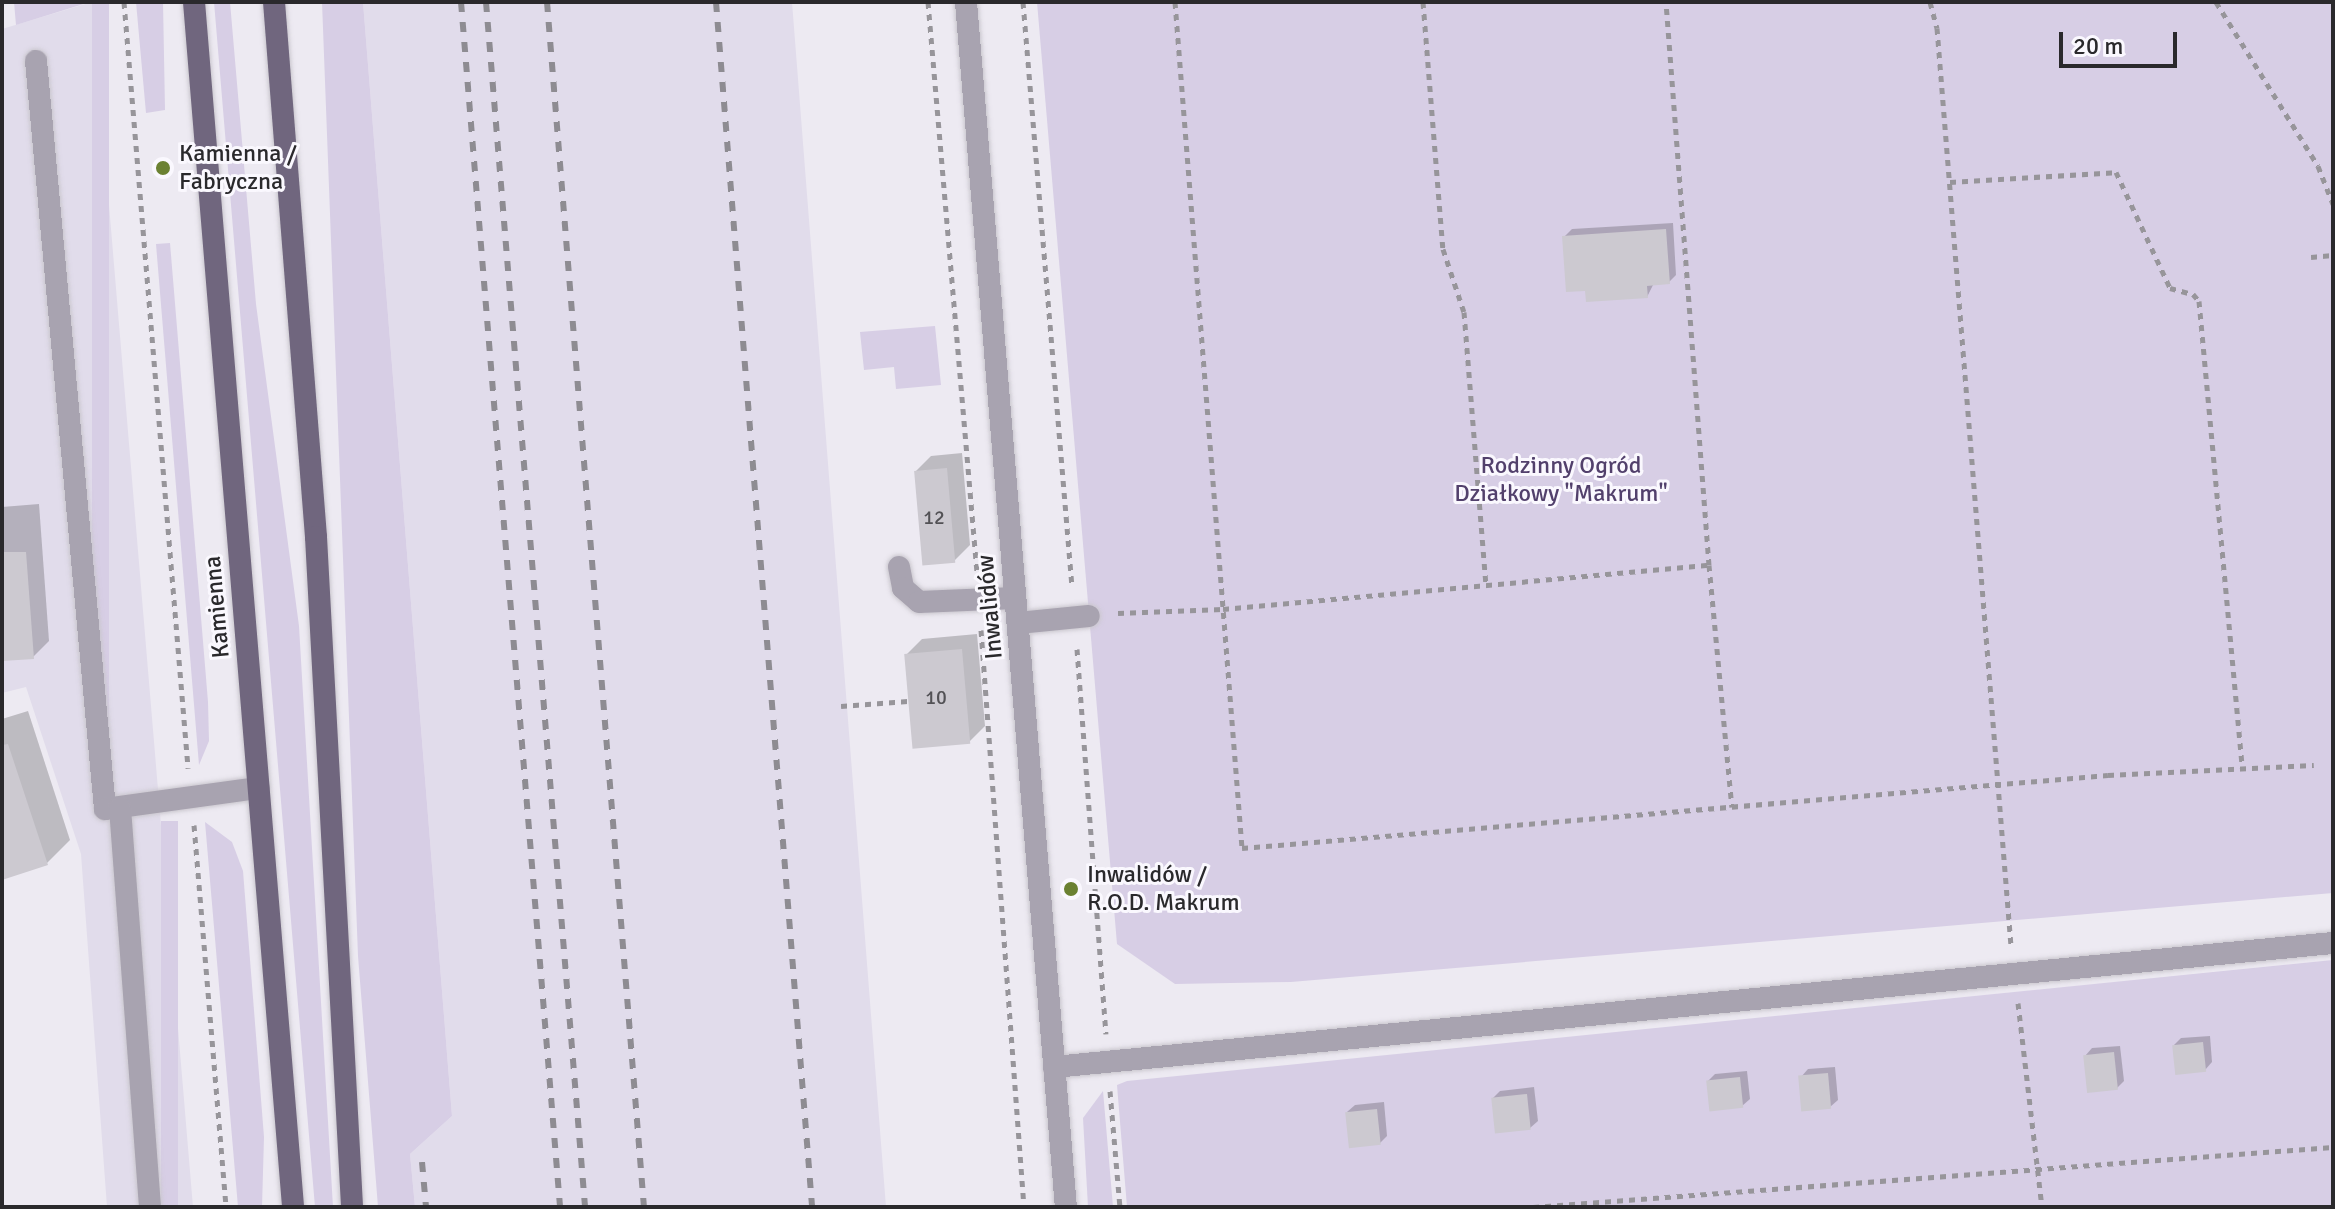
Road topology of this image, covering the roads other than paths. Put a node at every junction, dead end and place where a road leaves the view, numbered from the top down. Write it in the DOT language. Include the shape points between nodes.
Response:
graph roads {
  1 [pos="194,2"];
  2 [pos="274,2"];
  3 [pos="966,2"];
  4 [pos="36,61"];
  5 [pos="899,567"];
  6 [pos="1015,598"];
  7 [pos="1089,616"];
  8 [pos="1018,623"];
  9 [pos="259,788"];
  10 [pos="120,808"];
  11 [pos="2333,943"];
  12 [pos="1054,1067"];
  13 [pos="150,1207"];
  14 [pos="293,1207"];
  15 [pos="352,1207"];
  16 [pos="1066,1207"];
  1 -- 9 [label="main road, Kamienna"];
  2 -- 15 [label="main road" via="316,537"];
  3 -- 6 [label="street, Inwalidów"];
  4 -- 10 [label="street" via="105,809"];
  5 -- 6 [label="street" via="903,588 919,602"];
  6 -- 8 [label="street, Inwalidów"];
  7 -- 8 [label="street"];
  8 -- 12 [label="street, Inwalidów"];
  9 -- 10 [label="street"];
  9 -- 14 [label="main road, Kamienna"];
  10 -- 13 [label="street"];
  11 -- 12 [label="street"];
  12 -- 16 [label="street, Inwalidów"];
}
